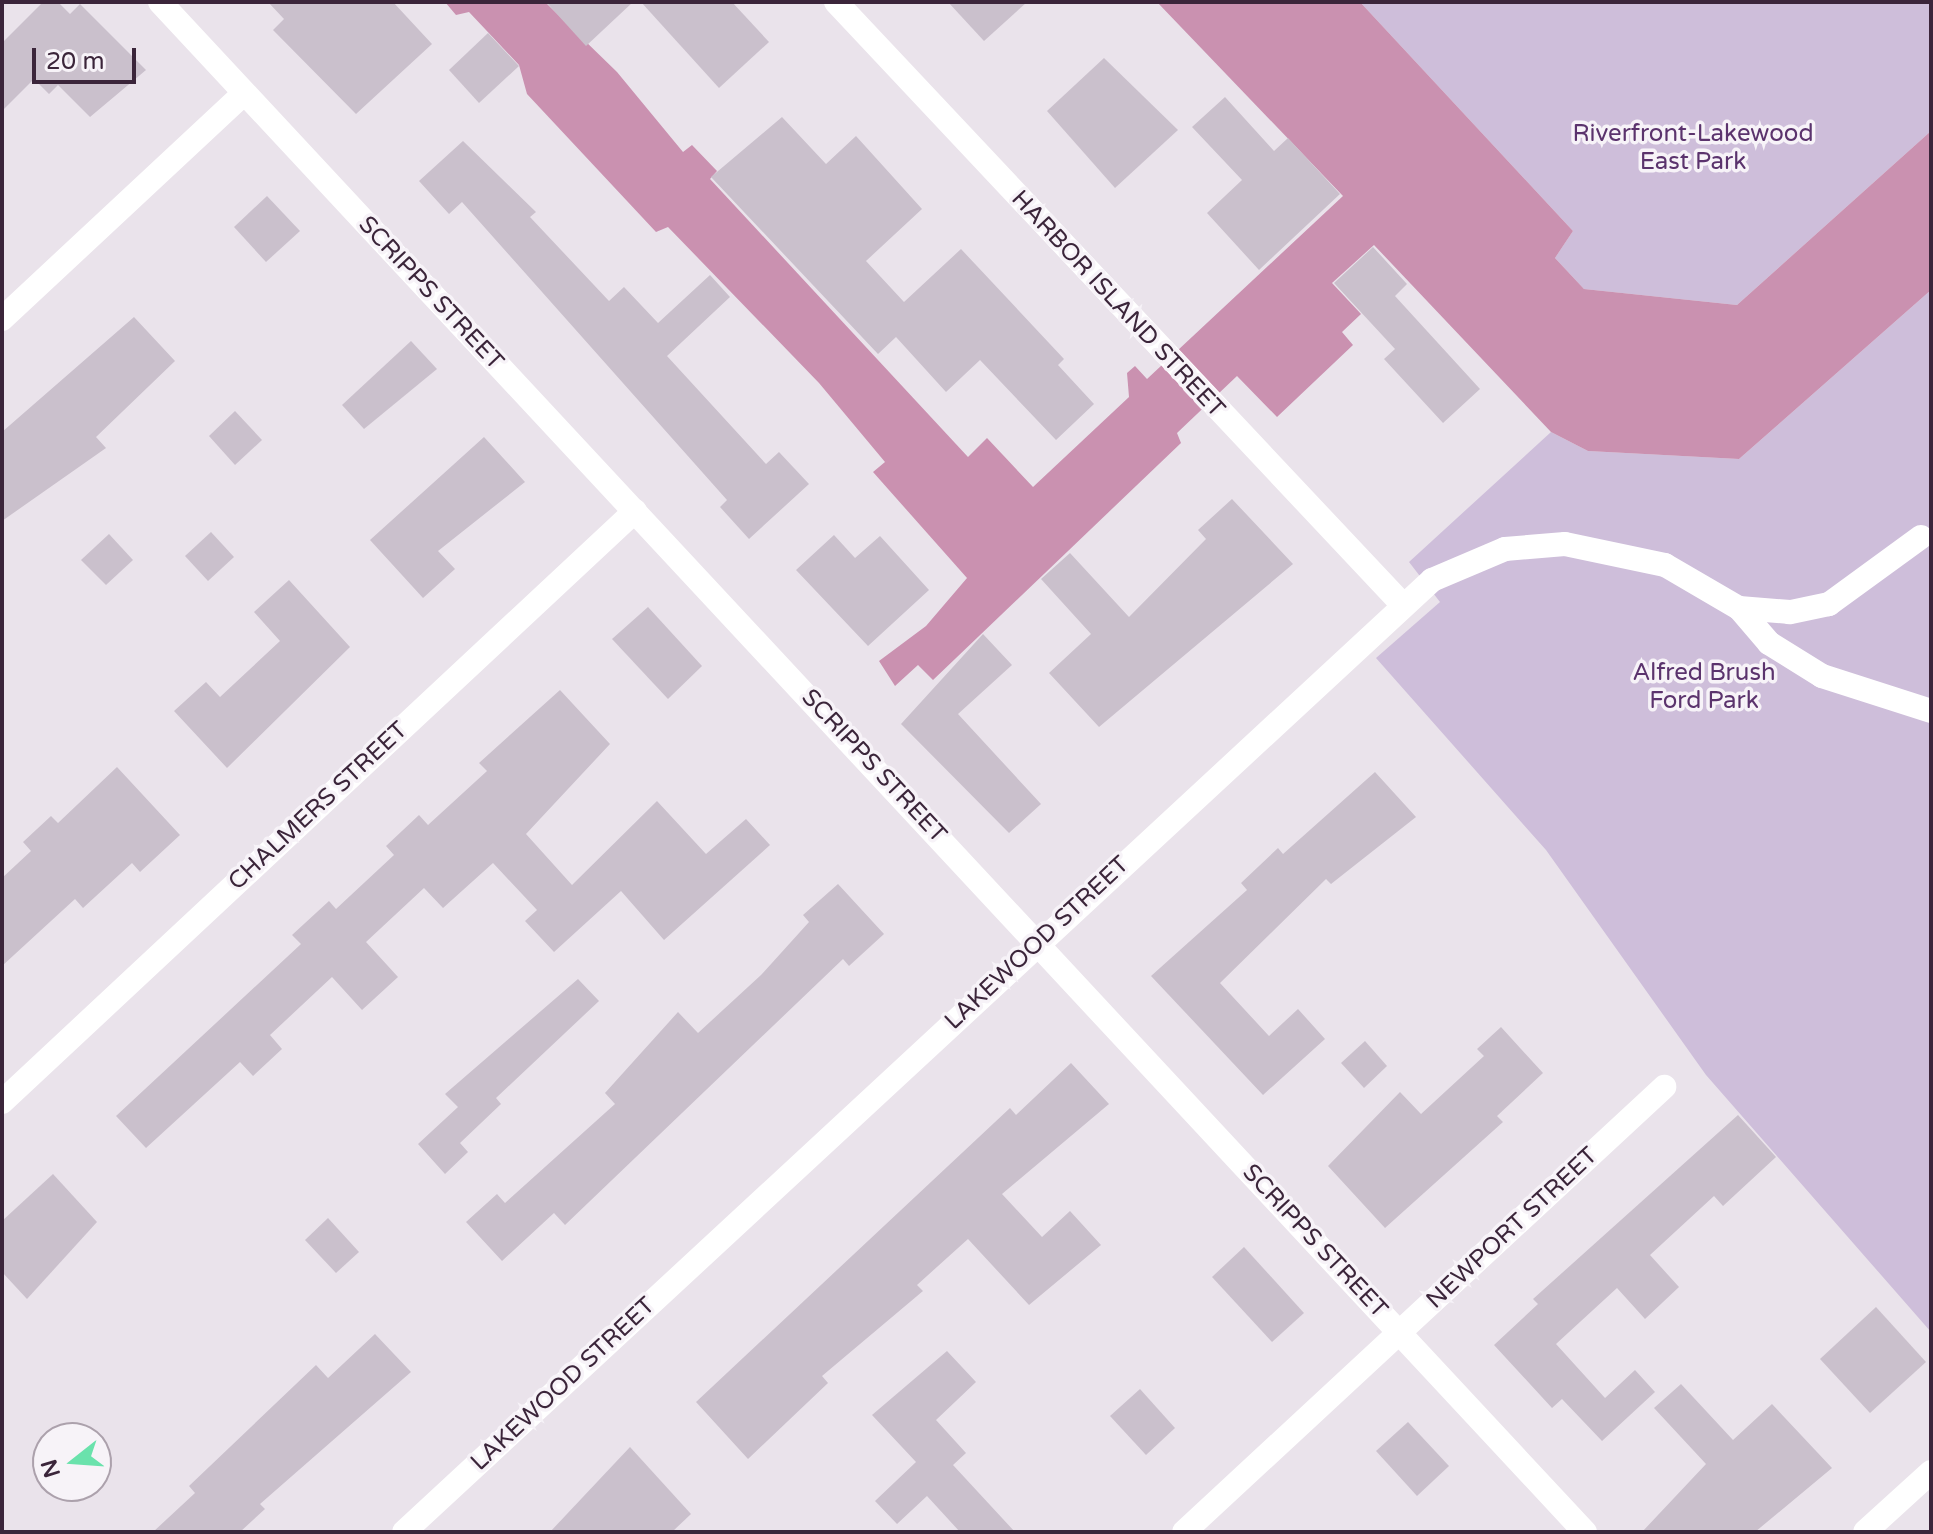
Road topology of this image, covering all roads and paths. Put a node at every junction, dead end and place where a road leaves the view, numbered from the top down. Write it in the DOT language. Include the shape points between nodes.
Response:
graph roads {
  1 [pos="160,2"];
  2 [pos="836,2"];
  3 [pos="244,93"];
  4 [pos="2,319"];
  5 [pos="635,511"];
  6 [pos="1921,537"];
  7 [pos="1402,604"];
  8 [pos="1739,608"];
  9 [pos="1931,711"];
  10 [pos="1038,942"];
  11 [pos="1664,1087"];
  12 [pos="2,1102"];
  13 [pos="1399,1332"];
  14 [pos="1931,1472"];
  15 [pos="404,1532"];
  16 [pos="1184,1532"];
  17 [pos="1585,1532"];
  18 [pos="1865,1532"];
  1 -- 3 [label="street, SCRIPPS STREET"];
  2 -- 7 [label="street, HARBOR ISLAND STREET"];
  3 -- 4 [label="street"];
  3 -- 5 [label="street, SCRIPPS STREET"];
  5 -- 10 [label="street, SCRIPPS STREET"];
  5 -- 12 [label="street, CHALMERS STREET"];
  6 -- 8 [label="street, LAKEWOOD STREET" via="1829,604 1790,612"];
  7 -- 8 [label="street, LAKEWOOD STREET" via="1480,557 1565,544 1665,565"];
  7 -- 10 [label="street, LAKEWOOD STREET"];
  8 -- 9 [label="street, LAKEWOOD STREET" via="1769,643 1822,676"];
  10 -- 13 [label="street, SCRIPPS STREET"];
  10 -- 15 [label="street, LAKEWOOD STREET"];
  11 -- 13 [label="street, NEWPORT STREET"];
  13 -- 16 [label="street, NEWPORT STREET"];
  13 -- 17 [label="street, SCRIPPS STREET"];
  14 -- 18 [label="street"];
}
